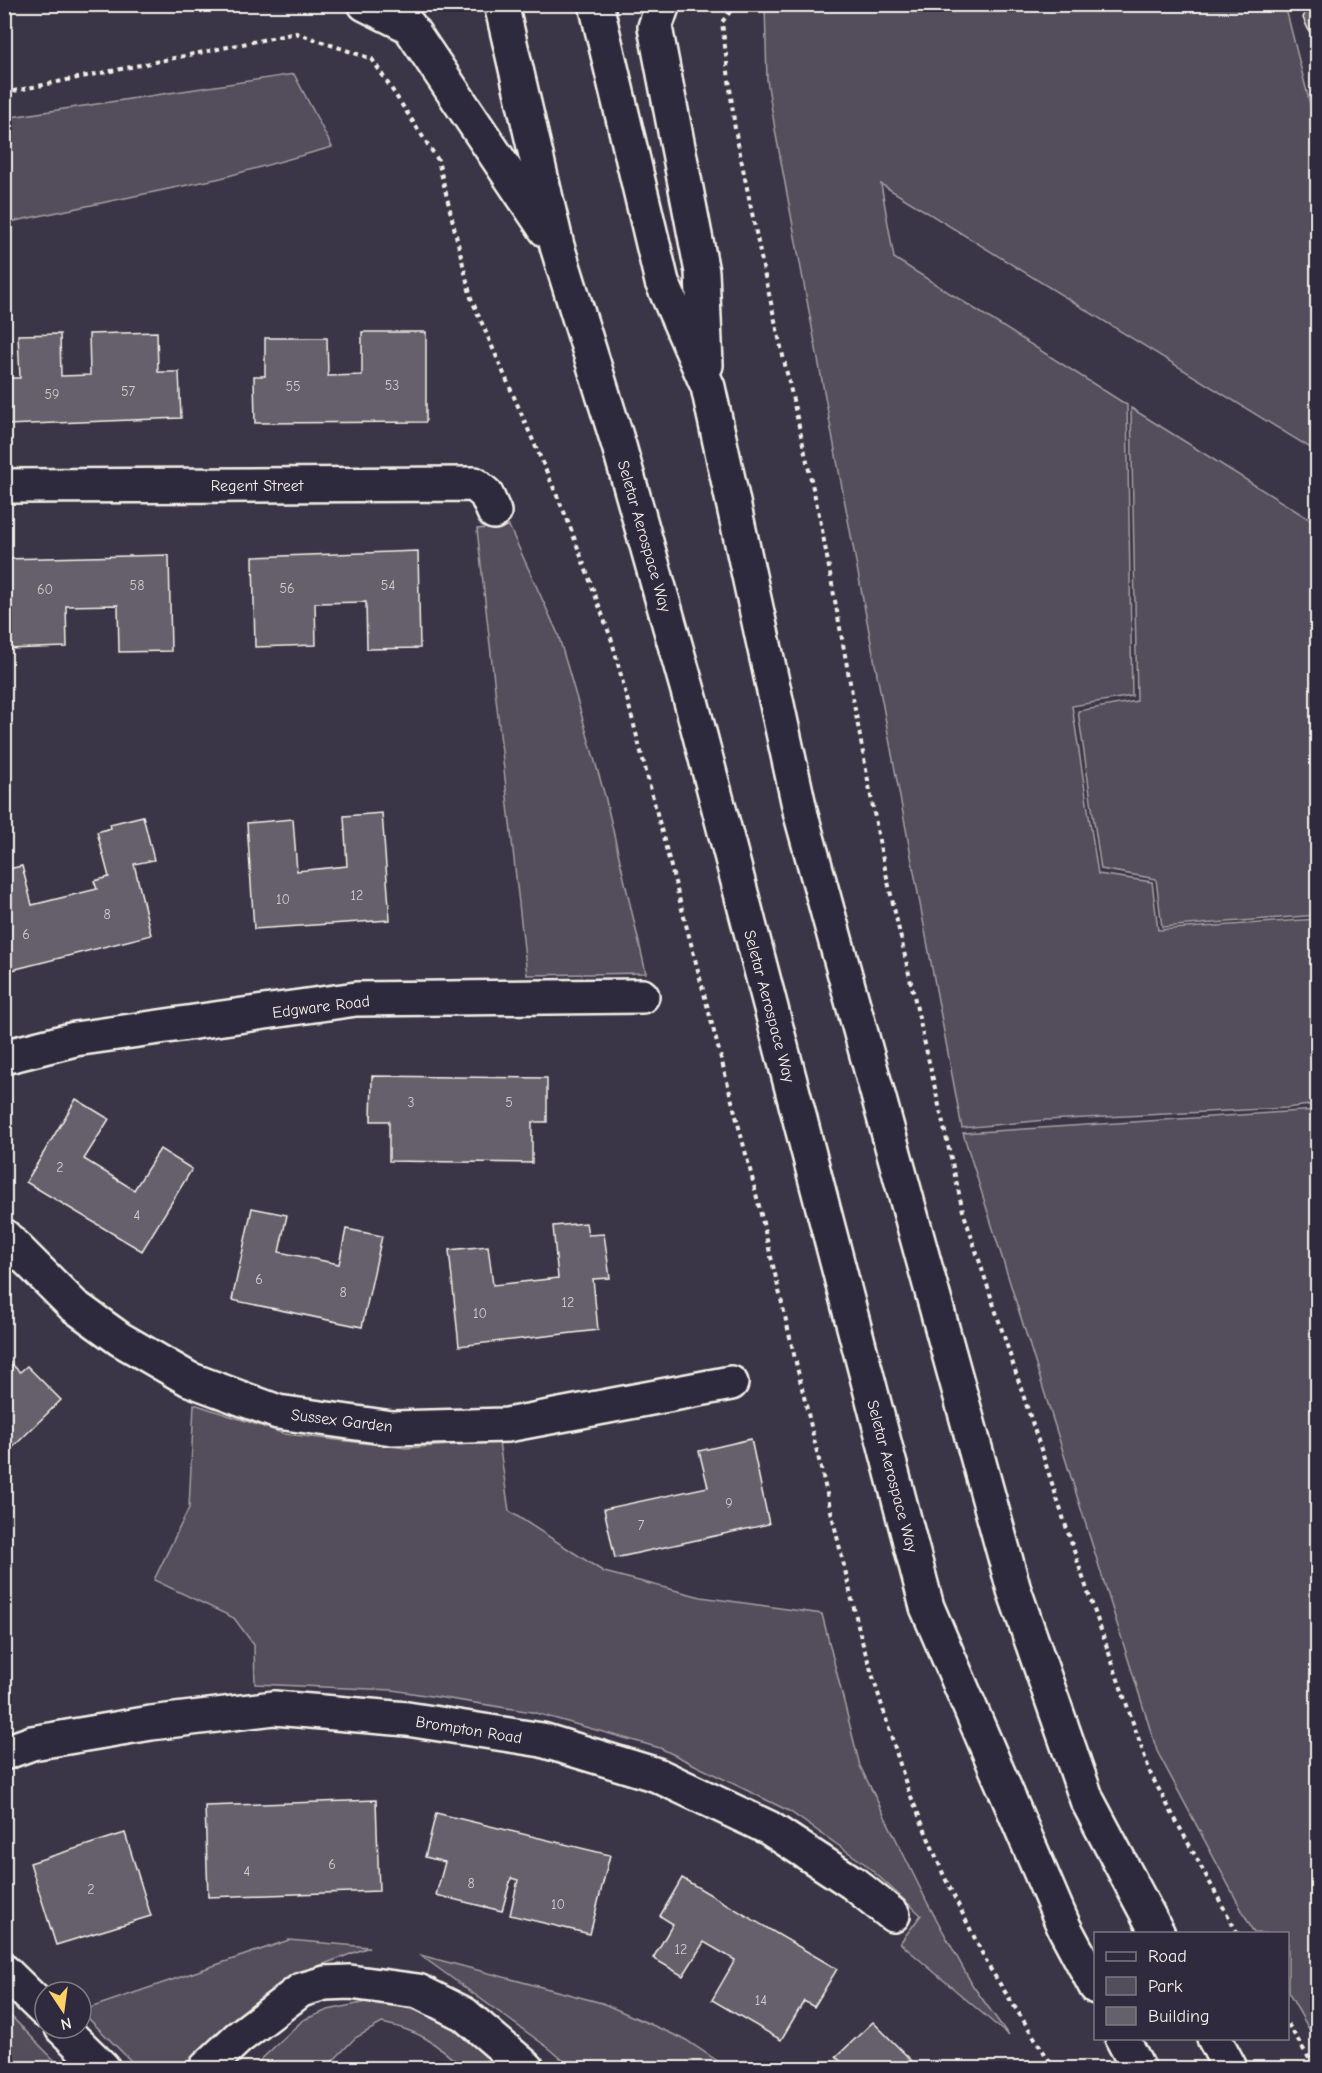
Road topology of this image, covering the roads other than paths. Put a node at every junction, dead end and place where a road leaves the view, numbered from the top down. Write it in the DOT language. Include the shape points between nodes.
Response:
graph roads {
  1 [pos="365,4"];
  2 [pos="501,4"];
  3 [pos="596,4"];
  4 [pos="663,4"];
  5 [pos="557,246"];
  6 [pos="708,387"];
  7 [pos="4,486"];
  8 [pos="494,512"];
  9 [pos="642,996"];
  10 [pos="4,1057"];
  11 [pos="4,1236"];
  12 [pos="731,1383"];
  13 [pos="4,1753"];
  14 [pos="893,1915"];
  15 [pos="1157,1932"];
  16 [pos="4,1971"];
  17 [pos="1094,1985"];
  18 [pos="33,1999"];
  19 [pos="74,2040"];
  20 [pos="1123,2040"];
  21 [pos="1215,2040"];
  22 [pos="103,2068"];
  23 [pos="206,2068"];
  24 [pos="527,2068"];
  25 [pos="1138,2068"];
  26 [pos="1230,2068"];
  1 -- 5 [label="main road" via="409,26"];
  2 -- 5 [label="main road, Seletar Aerospace Way"];
  3 -- 6 [label="main road" via="662,282"];
  4 -- 6 [label="main road" via="655,27 702,272"];
  5 -- 17 [label="main road, Seletar Aerospace Way" via="619,446 692,705 927,1607 1064,1927"];
  6 -- 15 [label="main road" via="801,815 1014,1590 1087,1800"];
  7 -- 8 [label="main road, Regent Street" via="474,484 486,494"];
  9 -- 10 [label="main road, Edgware Road" via="356,999 75,1039"];
  11 -- 12 [label="main road, Sussex Garden" via="73,1305 120,1339 189,1379 278,1412 392,1428 507,1425"];
  13 -- 14 [label="main road, Brompton Road" via="32,1743 151,1723 274,1708 407,1719 542,1740 657,1775 769,1828 853,1883"];
  16 -- 18 [label="main road"];
  19 -- 22 [label="main road"];
  20 -- 25 [label="main road"];
  21 -- 26 [label="main road"];
  23 -- 24 [label="main road" via="301,1990 325,1983 351,1982 418,1991 464,2014"];
}
